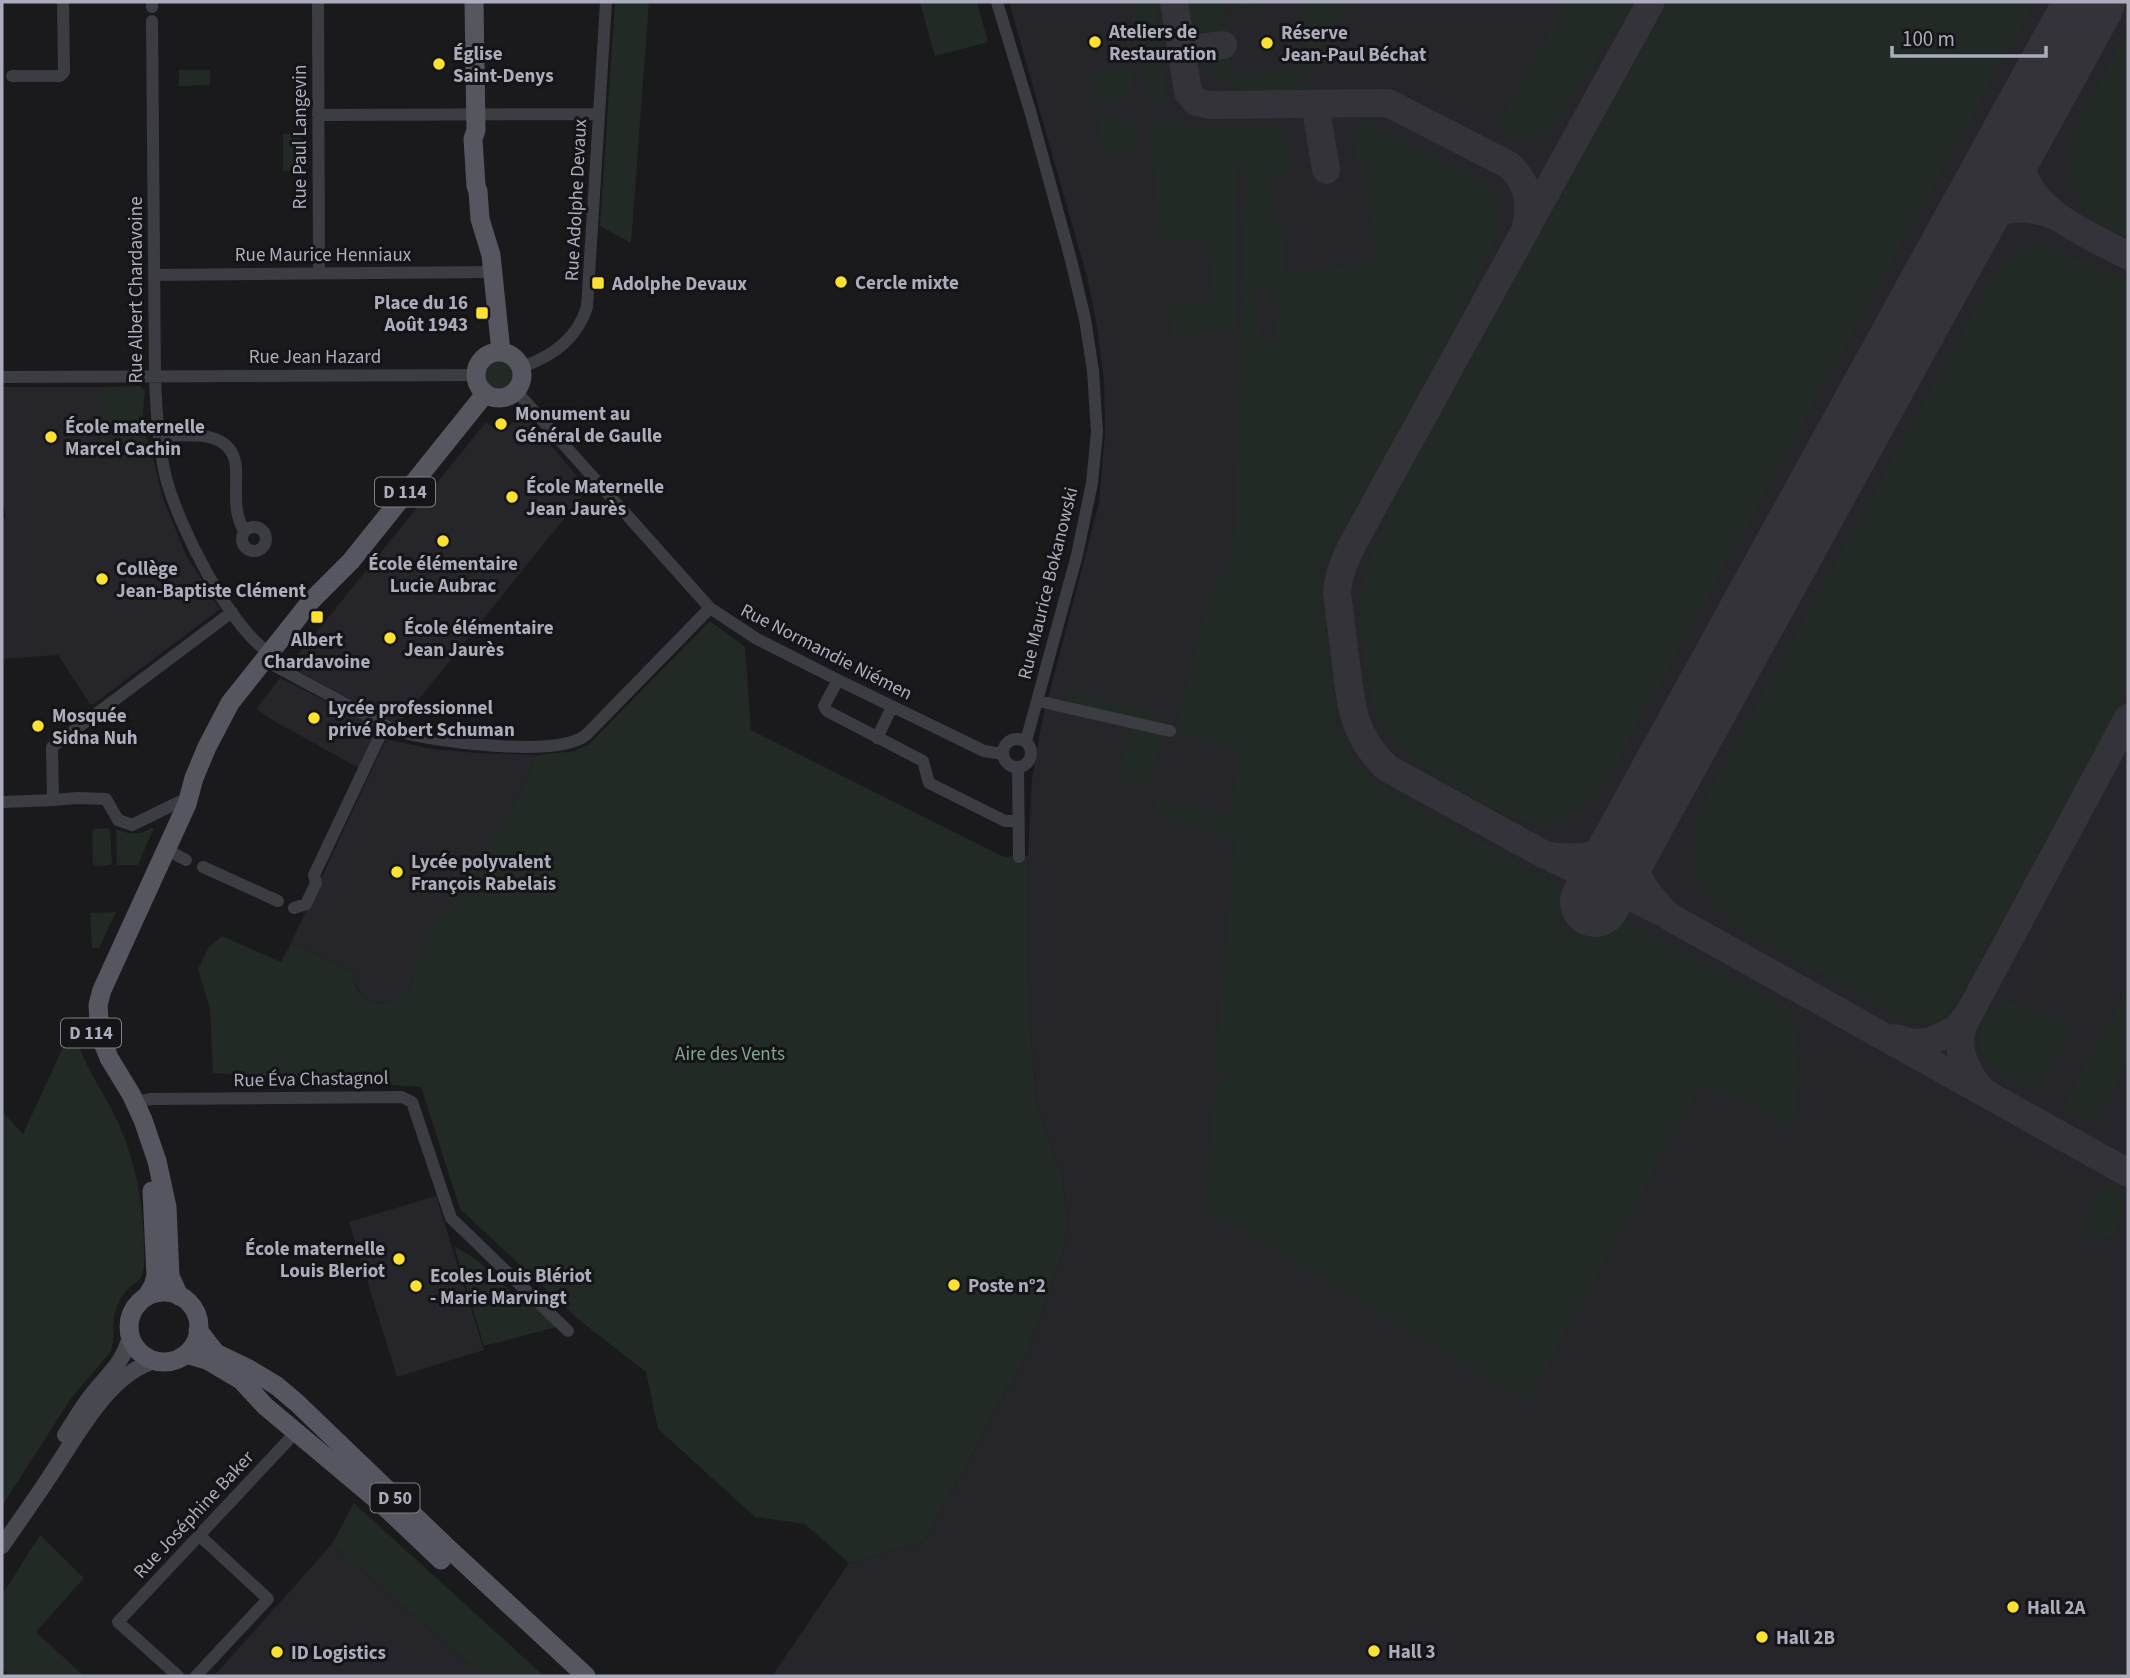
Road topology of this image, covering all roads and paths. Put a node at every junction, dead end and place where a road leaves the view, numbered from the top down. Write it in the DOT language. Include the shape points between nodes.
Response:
graph roads {
  1 [pos="63,2"];
  2 [pos="318,2"];
  3 [pos="474,2"];
  4 [pos="606,2"];
  5 [pos="997,2"];
  6 [pos="152,21"];
  7 [pos="12,76"];
  8 [pos="599,114"];
  9 [pos="318,115"];
  10 [pos="475,122"];
  11 [pos="493,272"];
  12 [pos="319,273"];
  13 [pos="154,275"];
  14 [pos="501,352"];
  15 [pos="521,368"];
  16 [pos="476,375"];
  17 [pos="155,376"];
  18 [pos="2,377"];
  19 [pos="516,391"];
  20 [pos="485,394"];
  21 [pos="159,436"];
  22 [pos="244,531"];
  23 [pos="710,608"];
  24 [pos="232,612"];
  25 [pos="266,657"];
  26 [pos="838,680"];
  27 [pos="1038,701"];
  28 [pos="892,707"];
  29 [pos="385,725"];
  30 [pos="1170,732"];
  31 [pos="877,738"];
  32 [pos="1026,741"];
  33 [pos="1003,754"];
  34 [pos="1018,767"];
  35 [pos="194,778"];
  36 [pos="52,800"];
  37 [pos="2,802"];
  38 [pos="179,802"];
  39 [pos="1019,821"];
  40 [pos="167,850"];
  41 [pos="1019,857"];
  42 [pos="186,860"];
  43 [pos="203,867"];
  44 [pos="278,901"];
  45 [pos="294,908"];
  46 [pos="134,1102"];
  47 [pos="147,1296"];
  48 [pos="179,1296"];
  49 [pos="198,1330"];
  50 [pos="568,1331"];
  51 [pos="130,1336"];
  52 [pos="186,1353"];
  53 [pos="155,1361"];
  54 [pos="296,1432"];
  55 [pos="2,1530"];
  56 [pos="200,1536"];
  57 [pos="2,1546"];
  58 [pos="178,1676"];
  59 [pos="196,1676"];
  60 [pos="566,1676"];
  61 [pos="586,1676"];
  1 -- 7 [label="street" via="64,72 60,76"];
  2 -- 9 [label="street, Rue Paul Langevin"];
  3 -- 10 [label="main road"];
  4 -- 8 [label="street, Rue Adolphe Devaux"];
  5 -- 27 [label="street, Rue Maurice Bokanowski" via="1085,319 1097,432 1087,512"];
  6 -- 13 [label="street, Rue Albert Chardavoine"];
  8 -- 10 [label="street"];
  8 -- 15 [label="street, Rue Adolphe Devaux" via="584,316 579,328 552,354"];
  9 -- 10 [label="street"];
  9 -- 12 [label="street, Rue Paul Langevin"];
  10 -- 11 [label="main road" via="484,176 478,191 480,219"];
  11 -- 12 [label="street, Rue Maurice Henniaux"];
  11 -- 14 [label="main road"];
  12 -- 13 [label="street, Rue Maurice Henniaux"];
  13 -- 17 [label="street, Rue Albert Chardavoine"];
  14 -- 15 [label="main road" via="511,355"];
  14 -- 16 [label="main road" via="481,360"];
  15 -- 19 [label="main road" via="522,381"];
  16 -- 17 [label="street, Rue Jean Hazard"];
  16 -- 20 [label="main road"];
  17 -- 18 [label="street, Rue Jean Hazard"];
  17 -- 21 [label="street, Rue Albert Chardavoine"];
  19 -- 20 [label="main road" via="503,398"];
  19 -- 23 [label="street, Rue Normandie Niémen"];
  20 -- 25 [label="main road, D 114" via="351,561"];
  21 -- 22 [label="street" via="211,437 229,449 235,462 237,517"];
  21 -- 24 [label="street, Rue Albert Chardavoine" via="177,513"];
  23 -- 26 [label="street, Rue Normandie Niémen" via="757,639"];
  23 -- 29 [label="street, Rue Albert Chardavoine" via="580,740 485,746 410,735"];
  24 -- 25 [label="street, Rue Albert Chardavoine"];
  24 -- 36 [label="street" via="52,747"];
  25 -- 29 [label="street, Rue Albert Chardavoine"];
  25 -- 35 [label="main road, D 114" via="219,722"];
  26 -- 28 [label="street, Rue Normandie Niémen"];
  26 -- 31 [label="street" via="824,706 827,711"];
  27 -- 30 [label="street"];
  27 -- 32 [label="street, Rue Maurice Bokanowski"];
  28 -- 31 [label="street"];
  28 -- 33 [label="street, Rue Normandie Niémen" via="984,751"];
  29 -- 45 [label="street" via="314,875 316,883 306,904"];
  31 -- 39 [label="street" via="923,761 929,783 1005,821"];
  32 -- 33 [label="street" via="1012,739"];
  32 -- 34 [label="street" via="1031,758"];
  33 -- 34 [label="street" via="1010,765"];
  34 -- 39 [label="street"];
  35 -- 38 [label="main road, D 114"];
  35 -- 40 [label="main road, D 114"];
  36 -- 37 [label="street"];
  36 -- 38 [label="street" via="106,799 118,820 132,825"];
  38 -- 47 [label="main road, D 114" via="90,1004 95,1049 134,1125 151,1182 156,1276"];
  39 -- 41 [label="street"];
  40 -- 42 [label="street"];
  40 -- 46 [label="main road, D 114" via="98,1005 103,1046"];
  43 -- 44 [label="street"];
  46 -- 48 [label="main road, D 114" via="158,1161 167,1207 170,1276"];
  46 -- 50 [label="street, Rue Éva Chastagnol" via="401,1097 412,1102 451,1218"];
  47 -- 48 [label="main road" via="163,1292"];
  47 -- 51 [label="main road" via="134,1309"];
  48 -- 49 [label="main road" via="196,1313"];
  49 -- 52 [label="main road"];
  49 -- 61 [label="main road, D 50" via="216,1353 247,1368 297,1403"];
  51 -- 53 [label="main road" via="135,1347"];
  51 -- 55 [label="main road" via="121,1361 88,1399"];
  52 -- 53 [label="main road" via="175,1360"];
  52 -- 54 [label="main road, D 50" via="232,1373"];
  53 -- 57 [label="main road" via="138,1367 108,1393"];
  54 -- 56 [label="street, Rue Joséphine Baker"];
  54 -- 60 [label="main road, D 50" via="383,1505"];
  56 -- 58 [label="street, Rue Joséphine Baker" via="118,1622"];
  56 -- 59 [label="street" via="268,1599"];
}
